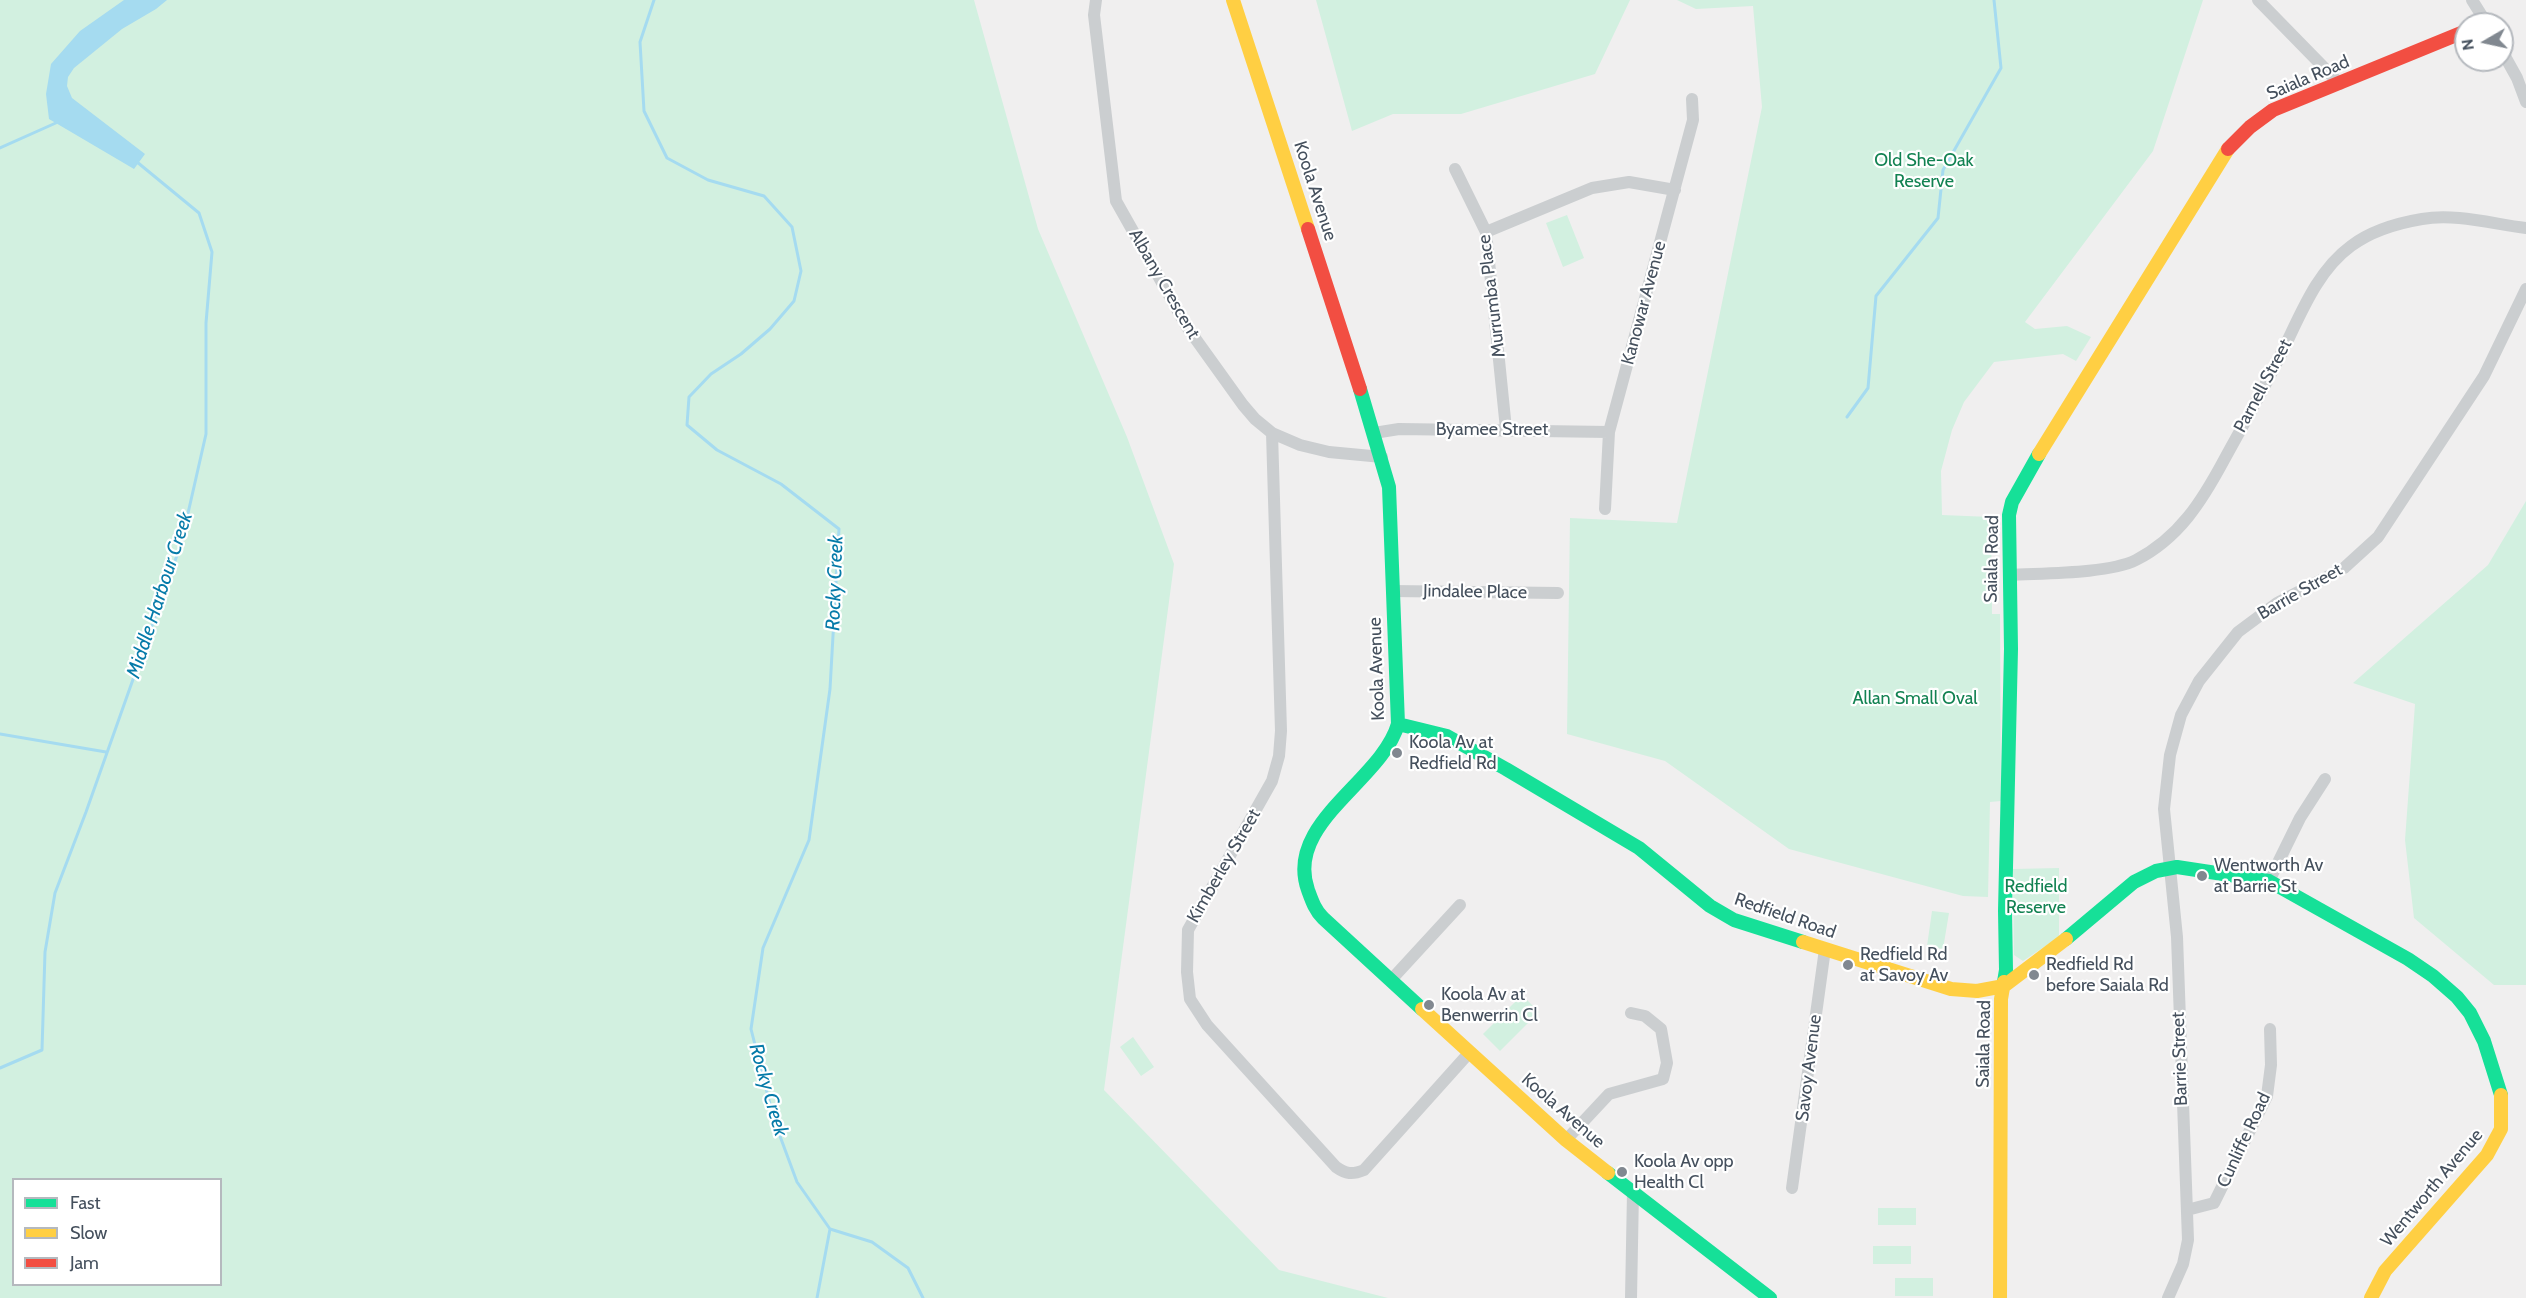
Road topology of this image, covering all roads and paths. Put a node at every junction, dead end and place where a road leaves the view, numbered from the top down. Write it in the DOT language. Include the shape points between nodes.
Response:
graph roads {
  1 [pos="1096,0"];
  2 [pos="1233,0"];
  3 [pos="2258,0"];
  4 [pos="2454,36"];
  5 [pos="2514,72"];
  6 [pos="2340,84"];
  7 [pos="1692,99"];
  8 [pos="2526,102"];
  9 [pos="1455,169"];
  10 [pos="1675,190"];
  11 [pos="2526,228"];
  12 [pos="1486,232"];
  13 [pos="2526,289"];
  14 [pos="1506,429"];
  15 [pos="1609,432"];
  16 [pos="1374,433"];
  17 [pos="1272,434"];
  18 [pos="1382,457"];
  19 [pos="1605,509"];
  20 [pos="2010,575"];
  21 [pos="1392,591"];
  22 [pos="1558,593"];
  23 [pos="1398,724"];
  24 [pos="2325,779"];
  25 [pos="2169,867"];
  26 [pos="2269,881"];
  27 [pos="1460,905"];
  28 [pos="1825,949"];
  29 [pos="1391,980"];
  30 [pos="2004,986"];
  31 [pos="1631,1013"];
  32 [pos="2270,1029"];
  33 [pos="1469,1053"];
  34 [pos="1566,1140"];
  35 [pos="1792,1188"];
  36 [pos="1633,1192"];
  37 [pos="2187,1210"];
  38 [pos="1631,1298"];
  39 [pos="1770,1298"];
  40 [pos="2000,1298"];
  41 [pos="2168,1298"];
  42 [pos="2372,1298"];
  1 -- 17 [label="street, Albany Crescent" via="1094,15 1116,201 1187,327 1243,405"];
  2 -- 16 [label="street, Koola Avenue"];
  3 -- 6 [label="street"];
  4 -- 6 [label="street, Saiala Road"];
  5 -- 8 [label="street"];
  6 -- 20 [label="street, Saiala Road" via="2273,110 2228,149 2012,502"];
  7 -- 10 [label="street, Kanowar Avenue" via="1693,120"];
  9 -- 12 [label="street, Murrumba Place"];
  10 -- 12 [label="street" via="1629,182 1592,188"];
  10 -- 15 [label="street, Kanowar Avenue"];
  11 -- 20 [label="street, Parnell Street" via="2451,217 2423,219 2376,231 2350,246 2332,264 2301,312 2202,502 2172,536 2134,561 2094,570"];
  12 -- 14 [label="street, Murrumba Place"];
  13 -- 25 [label="street, Barrie Street" via="2484,376 2378,537 2344,568 2257,616 2238,632 2199,681 2177,726 2166,774 2164,809"];
  14 -- 15 [label="street, Byamee Street"];
  14 -- 16 [label="street, Byamee Street" via="1399,429"];
  15 -- 19 [label="street, Kanowar Avenue"];
  16 -- 18 [label="street, Koola Avenue"];
  17 -- 18 [label="street, Albany Crescent" via="1329,452"];
  17 -- 33 [label="street, Kimberley Street" via="1279,756 1272,781 1188,930 1190,999 1207,1025 1336,1167 1354,1175 1364,1170"];
  18 -- 21 [label="street, Koola Avenue" via="1389,488"];
  20 -- 30 [label="street, Saiala Road"];
  21 -- 22 [label="street, Jindalee Place"];
  21 -- 23 [label="street, Koola Avenue"];
  23 -- 28 [label="street, Redfield Road" via="1447,736 1506,769 1639,848 1710,906 1734,920"];
  23 -- 29 [label="street, Koola Avenue" via="1391,744 1316,831 1308,846 1305,878 1314,909"];
  24 -- 26 [label="street" via="2300,818"];
  25 -- 26 [label="street, Wentworth Avenue"];
  25 -- 30 [label="street, Redfield Road" via="2134,882"];
  25 -- 37 [label="street, Barrie Street" via="2177,937"];
  26 -- 42 [label="street, Wentworth Avenue" via="2408,959 2445,985 2476,1024 2497,1078 2502,1118 2495,1144 2385,1271"];
  27 -- 29 [label="street"];
  28 -- 30 [label="street, Redfield Road" via="1951,989 1977,991"];
  28 -- 35 [label="street, Savoy Avenue"];
  29 -- 33 [label="street, Koola Avenue"];
  30 -- 40 [label="street, Saiala Road"];
  31 -- 34 [label="street" via="1645,1016 1661,1029 1667,1063 1663,1079 1609,1094"];
  32 -- 37 [label="street, Cunliffe Road" via="2267,1096 2214,1203"];
  33 -- 34 [label="street, Koola Avenue"];
  34 -- 36 [label="street, Koola Avenue"];
  36 -- 38 [label="street"];
  36 -- 39 [label="street, Koola Avenue"];
  37 -- 41 [label="street" via="2188,1240 2183,1264"];
}
